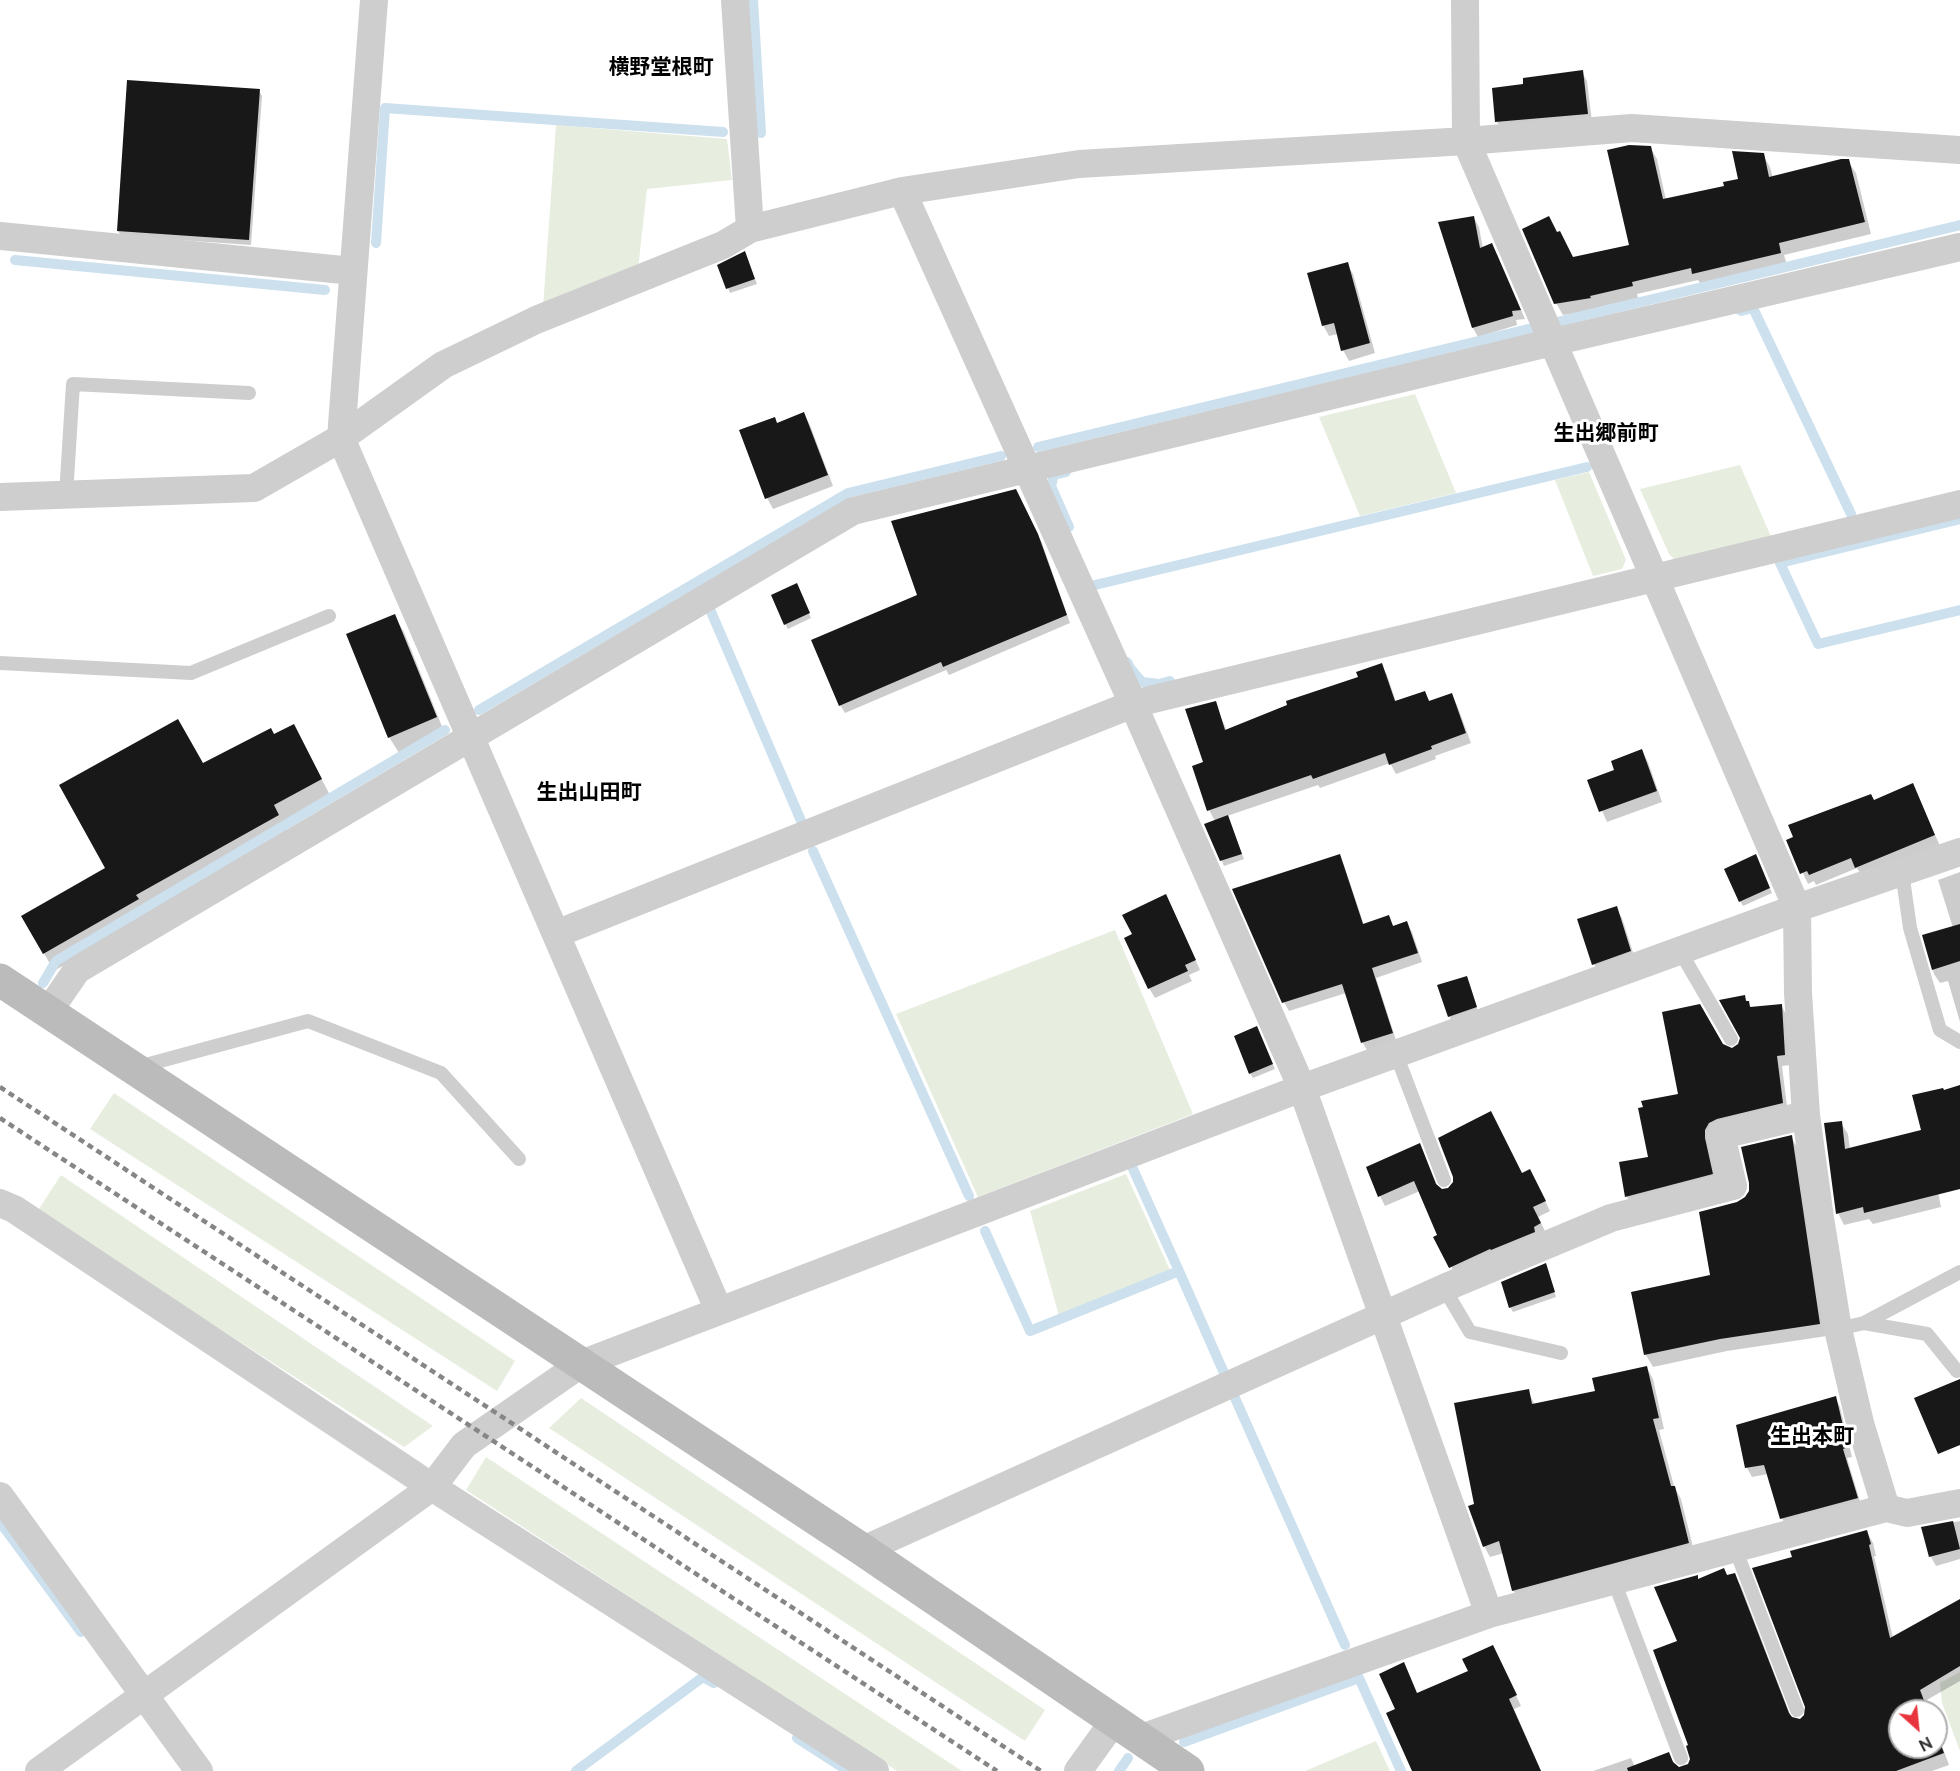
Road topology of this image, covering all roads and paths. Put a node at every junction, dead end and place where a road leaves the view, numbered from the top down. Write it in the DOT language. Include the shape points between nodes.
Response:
graph roads {
  1 [pos="374,0"];
  2 [pos="735,0"];
  3 [pos="1465,0"];
  4 [pos="1466,141"];
  5 [pos="1960,150"];
  6 [pos="903,191"];
  7 [pos="750,229"];
  8 [pos="0,236"];
  9 [pos="1960,248"];
  10 [pos="353,271"];
  11 [pos="1548,330"];
  12 [pos="249,393"];
  13 [pos="341,438"];
  14 [pos="1028,470"];
  15 [pos="66,495"];
  16 [pos="0,498"];
  17 [pos="1960,504"];
  18 [pos="1654,578"];
  19 [pos="329,616"];
  20 [pos="0,663"];
  21 [pos="1134,704"];
  22 [pos="470,736"];
  23 [pos="1960,852"];
  24 [pos="1902,872"];
  25 [pos="1797,908"];
  26 [pos="556,933"];
  27 [pos="1680,951"];
  28 [pos="0,980"];
  29 [pos="48,1012"];
  30 [pos="1731,1039"];
  31 [pos="1960,1042"];
  32 [pos="1396,1054"];
  33 [pos="133,1068"];
  34 [pos="1302,1088"];
  35 [pos="1806,1115"];
  36 [pos="519,1159"];
  37 [pos="1444,1180"];
  38 [pos="0,1203"];
  39 [pos="1960,1272"];
  40 [pos="1444,1288"];
  41 [pos="719,1311"];
  42 [pos="1381,1315"];
  43 [pos="1851,1326"];
  44 [pos="1562,1353"];
  45 [pos="581,1364"];
  46 [pos="1957,1371"];
  47 [pos="432,1487"];
  48 [pos="0,1496"];
  49 [pos="1960,1503"];
  50 [pos="1886,1508"];
  51 [pos="1735,1548"];
  52 [pos="863,1550"];
  53 [pos="1614,1581"];
  54 [pos="1489,1614"];
  55 [pos="144,1695"];
  56 [pos="1797,1710"];
  57 [pos="1127,1730"];
  58 [pos="1681,1758"];
  59 [pos="39,1771"];
  60 [pos="199,1771"];
  61 [pos="875,1771"];
  62 [pos="1078,1771"];
  63 [pos="1188,1771"];
  1 -- 10 [label="street"];
  2 -- 7 [label="street"];
  3 -- 4 [label="street"];
  4 -- 5 [label="street" via="1632,128"];
  4 -- 6 [label="street" via="1079,164"];
  4 -- 11 [label="street"];
  6 -- 7 [label="street"];
  6 -- 14 [label="street"];
  7 -- 13 [label="street" via="723,244 537,320 443,365"];
  8 -- 10 [label="street"];
  9 -- 11 [label="street"];
  10 -- 13 [label="street"];
  11 -- 14 [label="street"];
  11 -- 18 [label="street"];
  12 -- 15 [label="lane" via="73,384"];
  13 -- 15 [label="street" via="254,488"];
  13 -- 22 [label="street"];
  14 -- 21 [label="street"];
  14 -- 22 [label="street" via="853,511"];
  15 -- 16 [label="street"];
  17 -- 18 [label="street"];
  18 -- 21 [label="street"];
  18 -- 25 [label="street"];
  19 -- 20 [label="lane" via="191,673"];
  21 -- 26 [label="street"];
  21 -- 34 [label="street"];
  22 -- 26 [label="street"];
  22 -- 29 [label="street" via="76,970"];
  23 -- 24 [label="street"];
  24 -- 25 [label="street"];
  24 -- 31 [label="lane" via="1910,928 1940,1030"];
  25 -- 27 [label="street"];
  25 -- 35 [label="street"];
  26 -- 41 [label="street"];
  27 -- 30 [label="lane"];
  27 -- 32 [label="street"];
  28 -- 29 [label="street"];
  29 -- 33 [label="street"];
  32 -- 34 [label="street"];
  32 -- 37 [label="lane"];
  33 -- 36 [label="lane" via="308,1021 441,1073"];
  33 -- 45 [label="street"];
  34 -- 41 [label="street"];
  34 -- 42 [label="street"];
  35 -- 40 [label="street" via="1721,1136 1733,1186 1611,1218"];
  35 -- 43 [label="street" via="1820,1218"];
  38 -- 47 [label="street"];
  39 -- 43 [label="lane"];
  40 -- 42 [label="street"];
  40 -- 44 [label="lane" via="1470,1332"];
  41 -- 45 [label="street"];
  42 -- 52 [label="street"];
  42 -- 54 [label="street"];
  43 -- 46 [label="lane" via="1927,1334"];
  43 -- 50 [label="street" via="1860,1423"];
  45 -- 47 [label="street" via="464,1445"];
  45 -- 52 [label="street"];
  47 -- 55 [label="street"];
  47 -- 61 [label="street"];
  48 -- 55 [label="street"];
  49 -- 50 [label="street" via="1907,1513"];
  50 -- 51 [label="street"];
  51 -- 53 [label="street"];
  51 -- 56 [label="lane"];
  52 -- 57 [label="street"];
  53 -- 54 [label="street"];
  53 -- 58 [label="lane"];
  54 -- 57 [label="street"];
  55 -- 59 [label="street"];
  55 -- 60 [label="street"];
  57 -- 62 [label="street"];
  57 -- 63 [label="street"];
}
